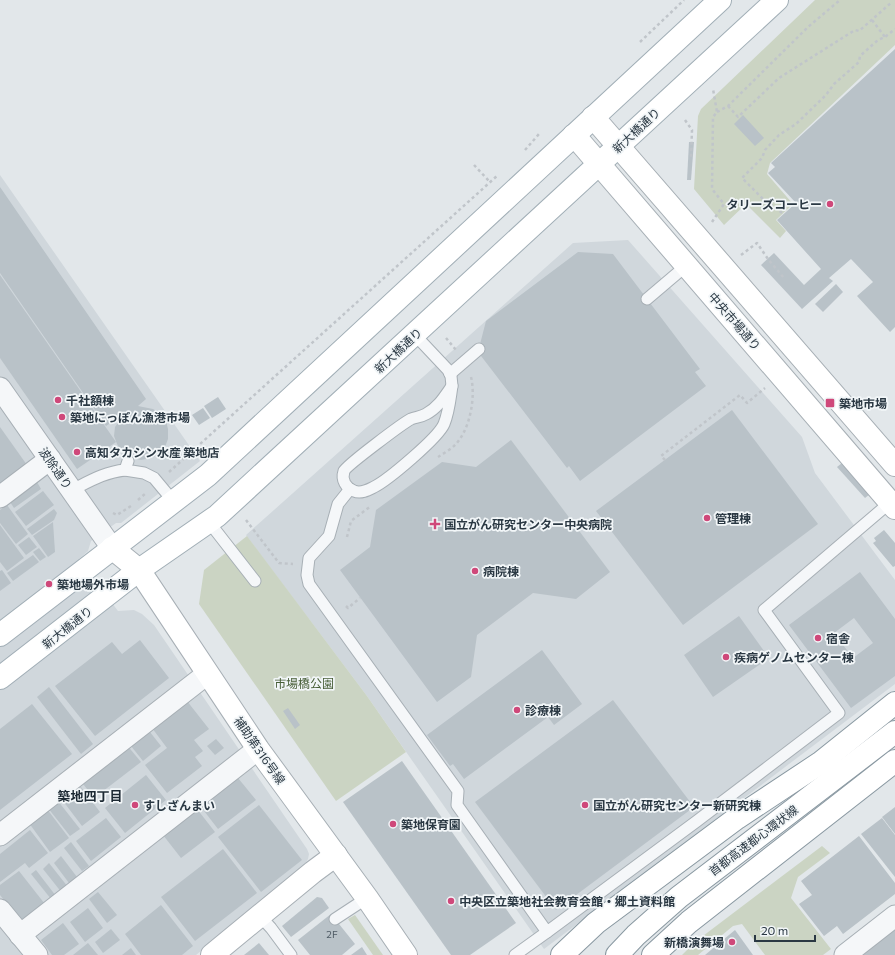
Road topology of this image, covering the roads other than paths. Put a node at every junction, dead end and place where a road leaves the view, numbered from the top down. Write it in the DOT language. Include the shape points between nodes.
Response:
graph roads {
  1 [pos="720,0"];
  2 [pos="777,0"];
  3 [pos="593,117"];
  4 [pos="574,135"];
  5 [pos="618,147"];
  6 [pos="600,164"];
  7 [pos="687,266"];
  8 [pos="647,299"];
  9 [pos="415,335"];
  10 [pos="479,349"];
  11 [pos="450,374"];
  12 [pos="452,386"];
  13 [pos="0,388"];
  14 [pos="50,458"];
  15 [pos="895,465"];
  16 [pos="350,489"];
  17 [pos="72,490"];
  18 [pos="0,497"];
  19 [pos="174,502"];
  20 [pos="894,503"];
  21 [pos="209,522"];
  22 [pos="112,548"];
  23 [pos="139,570"];
  24 [pos="255,581"];
  25 [pos="0,636"];
  26 [pos="207,674"];
  27 [pos="0,678"];
  28 [pos="895,703"];
  29 [pos="895,732"];
  30 [pos="258,749"];
  31 [pos="895,761"];
  32 [pos="0,835"];
  33 [pos="336,855"];
  34 [pos="367,898"];
  35 [pos="0,910"];
  36 [pos="260,916"];
  37 [pos="895,916"];
  38 [pos="335,919"];
  39 [pos="547,932"];
  40 [pos="20,935"];
  41 [pos="36,955"];
  42 [pos="212,955"];
  43 [pos="291,955"];
  44 [pos="406,955"];
  45 [pos="515,955"];
  46 [pos="562,955"];
  47 [pos="617,955"];
  48 [pos="653,955"];
  49 [pos="845,955"];
  1 -- 3 [label="main road"];
  2 -- 5 [label="main road, 新大橋通り"];
  3 -- 4 [label="main road"];
  3 -- 5 [label="main road"];
  4 -- 6 [label="main road, 中央市場通り"];
  4 -- 19 [label="main road" via="290,400 208,475"];
  5 -- 6 [label="main road, 新大橋通り"];
  5 -- 15 [label="main road"];
  6 -- 7 [label="main road, 中央市場通り"];
  6 -- 9 [label="main road, 新大橋通り"];
  7 -- 8 [label="lane"];
  7 -- 20 [label="main road, 中央市場通り"];
  9 -- 11 [label="lane"];
  9 -- 21 [label="main road, 新大橋通り"];
  10 -- 11 [label="lane"];
  11 -- 12 [label="lane"];
  12 -- 16 [label="lane" via="443,426 418,453 375,486 361,492"];
  12 -- 16 [label="lane" via="439,404 426,414 411,419 345,470 345,484"];
  13 -- 14 [label="street, 波除通り"];
  14 -- 17 [label="street, 波除通り"];
  14 -- 18 [label="street"];
  16 -- 39 [label="lane" via="338,504 329,536 309,558 309,584 458,791 457,804"];
  17 -- 19 [label="lane" via="127,466 154,478"];
  17 -- 22 [label="street, 波除通り"];
  19 -- 22 [label="main road"];
  20 -- 39 [label="lane" via="764,610 839,713"];
  21 -- 23 [label="main road, 新大橋通り"];
  21 -- 24 [label="lane"];
  22 -- 23 [label="main road, 補助第316号線"];
  22 -- 25 [label="main road"];
  23 -- 26 [label="main road, 補助第316号線"];
  23 -- 27 [label="main road, 新大橋通り"];
  26 -- 30 [label="main road, 補助第316号線"];
  26 -- 32 [label="street"];
  28 -- 46 [label="main road" via="820,762 737,818 596,923"];
  29 -- 47 [label="main road, 首都高速都心環状線" via="679,897"];
  30 -- 33 [label="main road, 補助第316号線"];
  30 -- 40 [label="street"];
  31 -- 48 [label="main road, 首都高速都心環状線" via="689,922"];
  33 -- 34 [label="main road, 補助第316号線"];
  33 -- 36 [label="main road"];
  34 -- 38 [label="lane"];
  34 -- 44 [label="main road, 補助第316号線"];
  35 -- 40 [label="street"];
  36 -- 42 [label="main road"];
  36 -- 43 [label="lane"];
  37 -- 49 [label="street"];
  39 -- 45 [label="lane"];
  40 -- 41 [label="street"];
}
